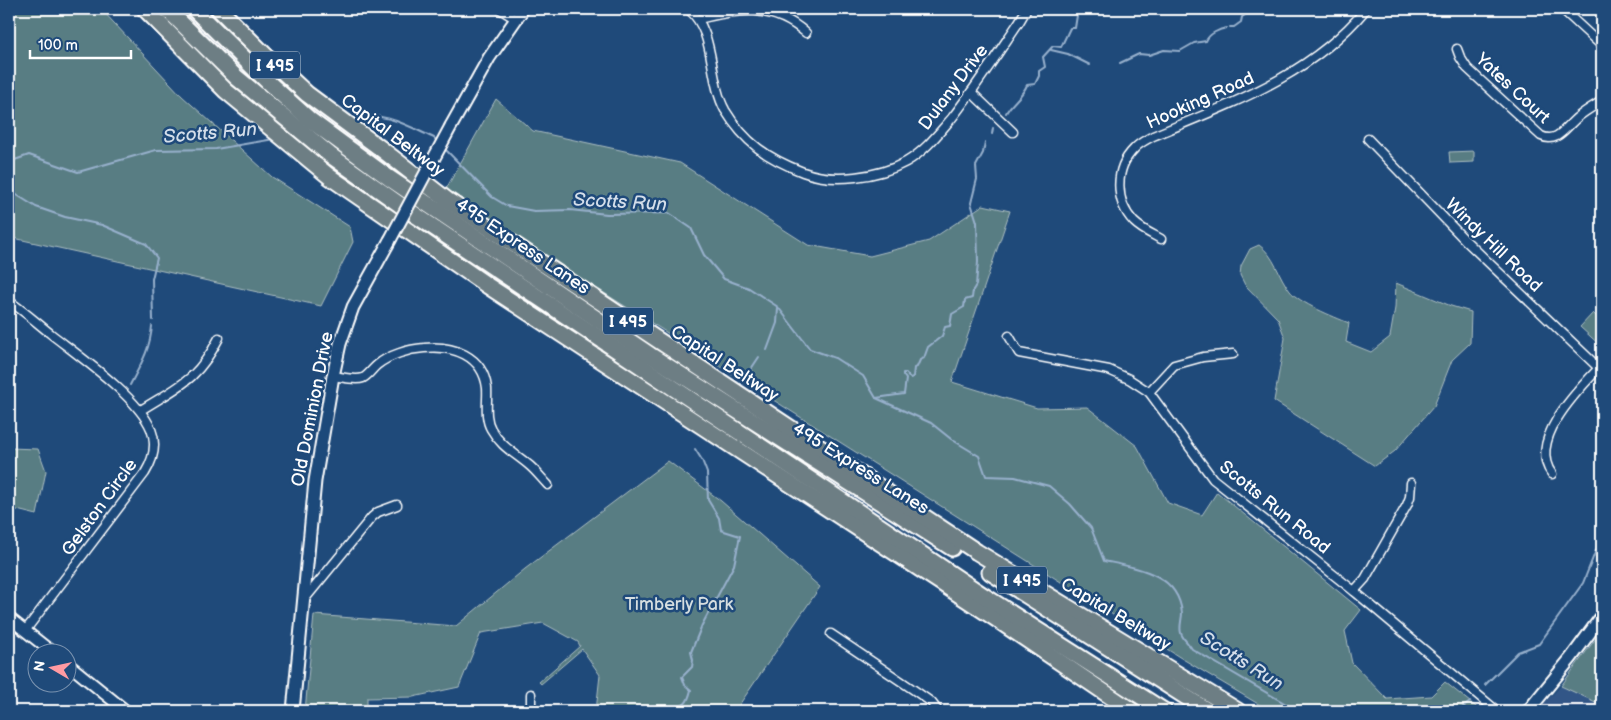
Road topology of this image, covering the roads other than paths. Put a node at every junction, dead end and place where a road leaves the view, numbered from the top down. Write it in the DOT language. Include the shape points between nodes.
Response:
graph roads {
  1 [pos="145,9"];
  2 [pos="167,9"];
  3 [pos="194,9"];
  4 [pos="219,9"];
  5 [pos="500,9"];
  6 [pos="522,9"];
  7 [pos="688,9"];
  8 [pos="1027,9"];
  9 [pos="1366,9"];
  10 [pos="1562,9"];
  11 [pos="516,19"];
  12 [pos="698,19"];
  13 [pos="806,33"];
  14 [pos="1602,46"];
  15 [pos="1457,50"];
  16 [pos="971,92"];
  17 [pos="1602,101"];
  18 [pos="1013,132"];
  19 [pos="1368,139"];
  20 [pos="1161,239"];
  21 [pos="9,301"];
  22 [pos="1009,336"];
  23 [pos="219,338"];
  24 [pos="1233,354"];
  25 [pos="1601,370"];
  26 [pos="333,376"];
  27 [pos="1149,392"];
  28 [pos="140,410"];
  29 [pos="1552,474"];
  30 [pos="1411,483"];
  31 [pos="548,485"];
  32 [pos="397,505"];
  33 [pos="1354,591"];
  34 [pos="303,601"];
  35 [pos="1602,616"];
  36 [pos="9,618"];
  37 [pos="25,631"];
  38 [pos="831,634"];
  39 [pos="39,642"];
  40 [pos="78,672"];
  41 [pos="531,694"];
  42 [pos="126,711"];
  43 [pos="293,711"];
  44 [pos="531,711"];
  45 [pos="938,711"];
  46 [pos="1132,711"];
  47 [pos="1164,711"];
  48 [pos="1208,711"];
  49 [pos="1238,711"];
  50 [pos="1497,711"];
  51 [pos="1528,711"];
  1 -- 46 [label="highway, I 495" via="206,73 330,177 488,286"];
  2 -- 47 [label="highway, 495 Express Lanes / I 495" via="236,77 330,155 980,594"];
  3 -- 48 [label="highway, 495 Express Lanes / I 495" via="270,84 352,152 650,355"];
  4 -- 49 [label="highway, Capital Beltway / I 495" via="307,94 455,205 977,552"];
  5 -- 11 [label="street"];
  6 -- 11 [label="main road, Old Dominion Drive"];
  7 -- 12 [label="street, Dulany Drive"];
  8 -- 16 [label="street, Dulany Drive"];
  9 -- 20 [label="street, Hooking Road" via="1328,47 1291,73 1250,96 1153,136 1129,154 1119,179 1122,203 1135,223"];
  10 -- 14 [label="street"];
  11 -- 26 [label="main road, Old Dominion Drive, bridge" via="489,58 353,307"];
  12 -- 13 [label="street" via="754,10 781,17"];
  12 -- 16 [label="street, Dulany Drive" via="720,98 741,133 764,154 809,175 864,176 906,162 938,135"];
  15 -- 17 [label="street, Yates Court" via="1467,68 1546,138 1556,138 1578,117"];
  16 -- 18 [label="street"];
  19 -- 25 [label="street, Windy Hill Road" via="1466,241"];
  21 -- 28 [label="street, Gelston Circle"];
  22 -- 27 [label="street, Scotts Run Road" via="1019,353 1109,370"];
  23 -- 28 [label="street" via="198,372 176,390"];
  24 -- 27 [label="street" via="1203,357 1174,366"];
  25 -- 29 [label="street" via="1566,404 1551,433 1545,456"];
  26 -- 31 [label="street" via="363,378 384,360 415,349 444,348 462,352 476,363 484,378 492,430 508,450 529,464"];
  26 -- 34 [label="main road, Old Dominion Drive" via="317,468"];
  27 -- 33 [label="street, Scotts Run Road" via="1213,479"];
  28 -- 37 [label="street, Gelston Circle" via="154,438 150,466"];
  30 -- 33 [label="street" via="1407,505 1365,578"];
  32 -- 34 [label="street" via="372,517"];
  33 -- 50 [label="street, Scotts Run Road"];
  34 -- 43 [label="main road, Old Dominion Drive"];
  35 -- 51 [label="main road"];
  36 -- 37 [label="street"];
  37 -- 39 [label="street"];
  38 -- 45 [label="street" via="925,698"];
  40 -- 42 [label="street"];
  41 -- 44 [label="street"];
}
